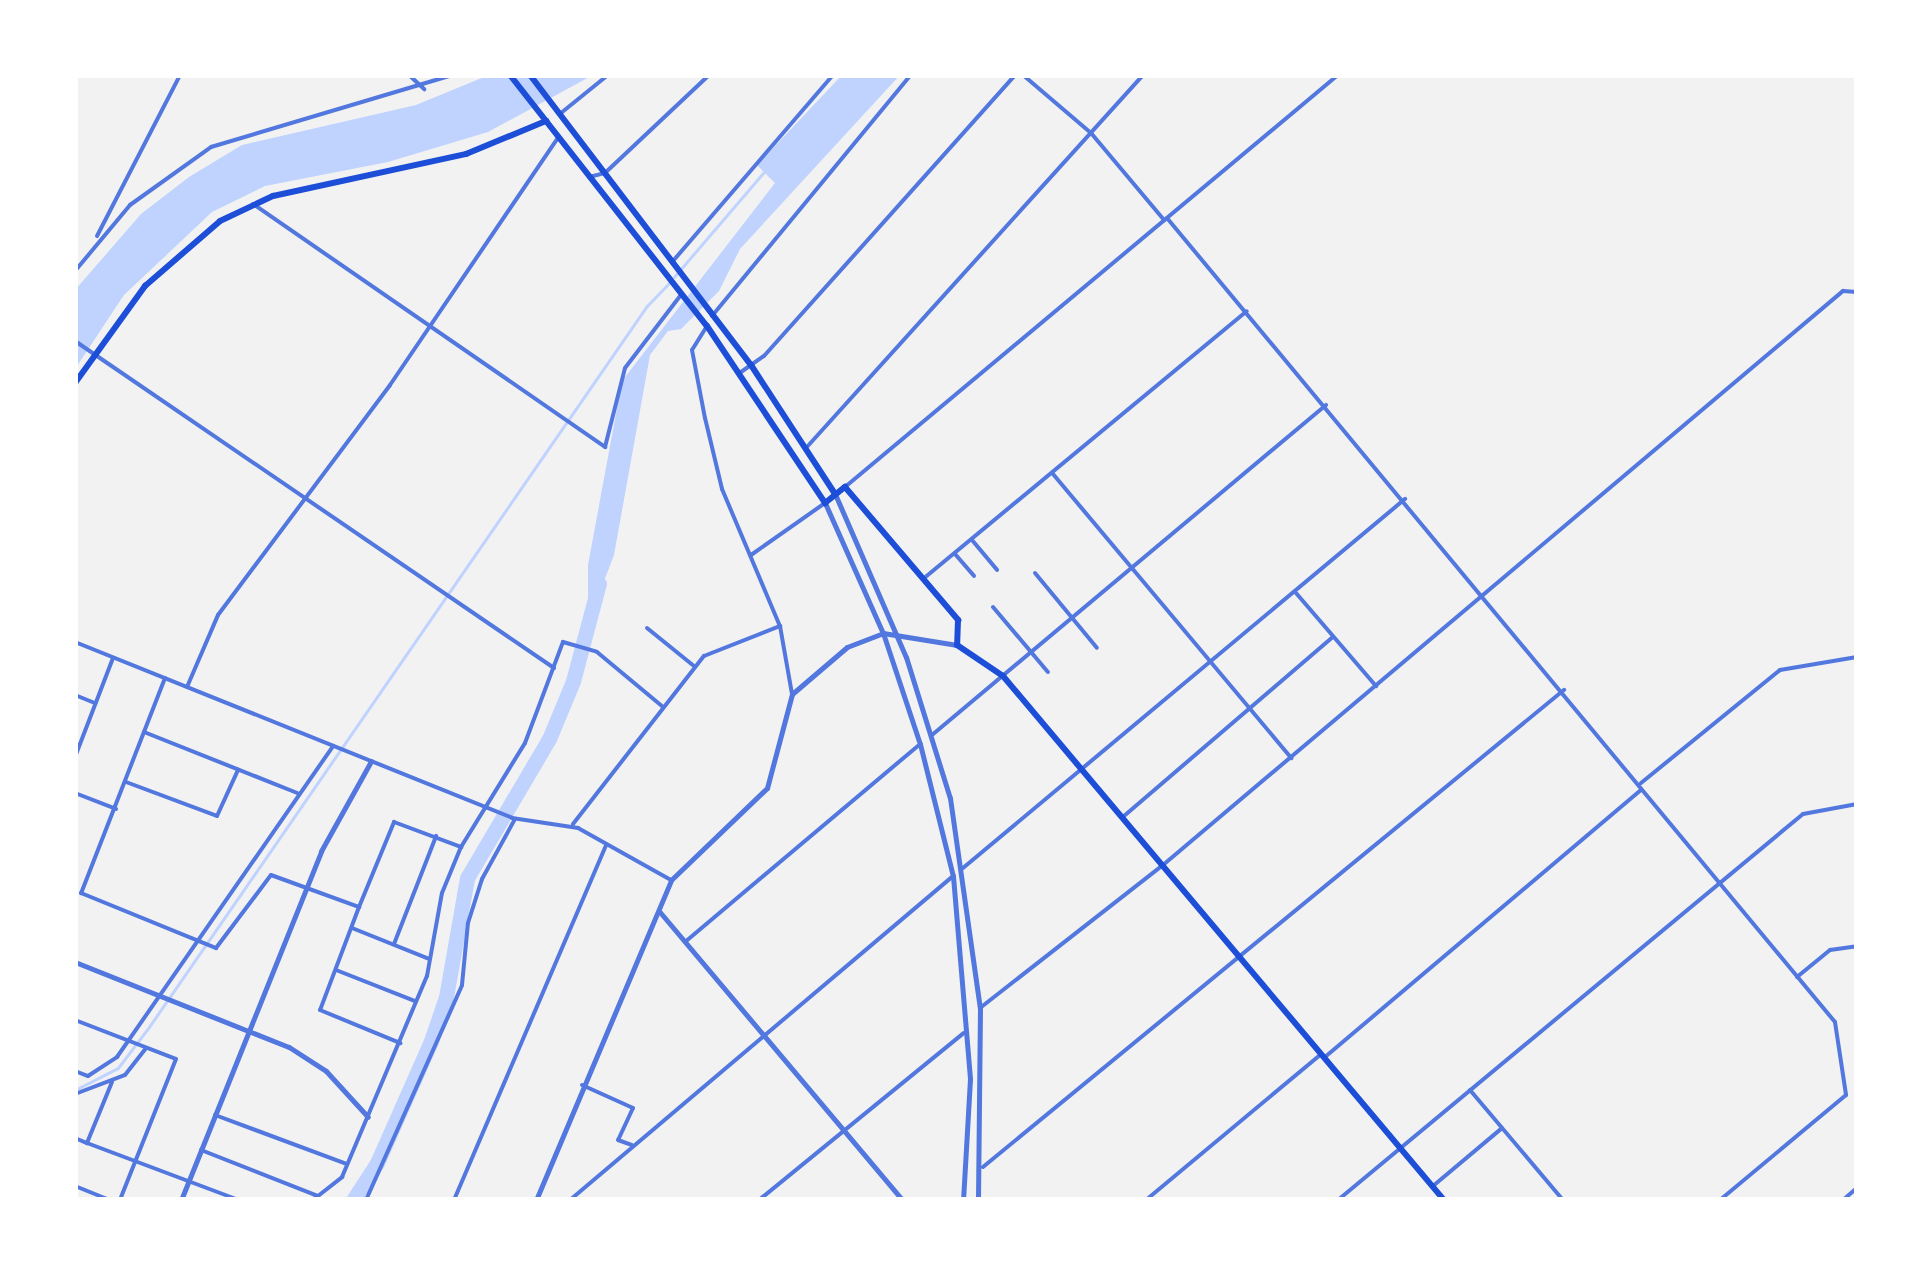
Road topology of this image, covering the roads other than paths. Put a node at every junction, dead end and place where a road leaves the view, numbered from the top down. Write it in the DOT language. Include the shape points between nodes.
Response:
graph roads {
  1 [pos="180,75"];
  2 [pos="409,75"];
  3 [pos="454,75"];
  4 [pos="510,75"];
  5 [pos="530,75"];
  6 [pos="608,75"];
  7 [pos="710,75"];
  8 [pos="833,75"];
  9 [pos="912,75"];
  10 [pos="1015,75"];
  11 [pos="1022,75"];
  12 [pos="1143,75"];
  13 [pos="1338,75"];
  14 [pos="424,88"];
  15 [pos="560,114"];
  16 [pos="546,121"];
  17 [pos="1090,134"];
  18 [pos="558,138"];
  19 [pos="605,172"];
  20 [pos="589,177"];
  21 [pos="253,204"];
  22 [pos="1166,219"];
  23 [pos="96,241"];
  24 [pos="671,262"];
  25 [pos="75,272"];
  26 [pos="1857,292"];
  27 [pos="682,294"];
  28 [pos="1248,310"];
  29 [pos="710,314"];
  30 [pos="706,326"];
  31 [pos="429,329"];
  32 [pos="75,341"];
  33 [pos="95,353"];
  34 [pos="751,364"];
  35 [pos="740,372"];
  36 [pos="75,383"];
  37 [pos="1326,405"];
  38 [pos="806,448"];
  39 [pos="1053,474"];
  40 [pos="845,486"];
  41 [pos="836,494"];
  42 [pos="310,497"];
  43 [pos="1405,499"];
  44 [pos="825,504"];
  45 [pos="972,540"];
  46 [pos="955,554"];
  47 [pos="751,555"];
  48 [pos="1133,567"];
  49 [pos="997,570"];
  50 [pos="1035,572"];
  51 [pos="974,576"];
  52 [pos="924,579"];
  53 [pos="1296,593"];
  54 [pos="1484,594"];
  55 [pos="993,607"];
  56 [pos="1072,616"];
  57 [pos="780,626"];
  58 [pos="647,628"];
  59 [pos="896,632"];
  60 [pos="882,633"];
  61 [pos="1334,638"];
  62 [pos="75,642"];
  63 [pos="957,645"];
  64 [pos="1097,648"];
  65 [pos="1030,651"];
  66 [pos="1857,657"];
  67 [pos="113,658"];
  68 [pos="1212,661"];
  69 [pos="695,667"];
  70 [pos="555,668"];
  71 [pos="1048,672"];
  72 [pos="1003,676"];
  73 [pos="164,678"];
  74 [pos="1376,686"];
  75 [pos="187,688"];
  76 [pos="1564,690"];
  77 [pos="792,694"];
  78 [pos="75,695"];
  79 [pos="95,703"];
  80 [pos="663,707"];
  81 [pos="1251,709"];
  82 [pos="144,732"];
  83 [pos="932,735"];
  84 [pos="920,744"];
  85 [pos="77,745"];
  86 [pos="333,746"];
  87 [pos="75,756"];
  88 [pos="1290,758"];
  89 [pos="371,761"];
  90 [pos="238,770"];
  91 [pos="1082,771"];
  92 [pos="126,782"];
  93 [pos="1641,786"];
  94 [pos="75,792"];
  95 [pos="299,794"];
  96 [pos="1857,804"];
  97 [pos="487,807"];
  98 [pos="116,809"];
  99 [pos="514,819"];
  100 [pos="1121,819"];
  101 [pos="572,825"];
  102 [pos="436,836"];
  103 [pos="606,846"];
  104 [pos="461,847"];
  105 [pos="1162,865"];
  106 [pos="963,868"];
  107 [pos="953,876"];
  108 [pos="672,880"];
  109 [pos="1718,883"];
  110 [pos="307,888"];
  111 [pos="359,907"];
  112 [pos="659,912"];
  113 [pos="352,928"];
  114 [pos="198,941"];
  115 [pos="685,942"];
  116 [pos="394,944"];
  117 [pos="1857,946"];
  118 [pos="429,958"];
  119 [pos="1242,960"];
  120 [pos="75,962"];
  121 [pos="336,970"];
  122 [pos="1797,978"];
  123 [pos="160,996"];
  124 [pos="417,1002"];
  125 [pos="980,1008"];
  126 [pos="75,1020"];
  127 [pos="249,1030"];
  128 [pos="968,1032"];
  129 [pos="765,1034"];
  130 [pos="128,1042"];
  131 [pos="400,1043"];
  132 [pos="146,1048"];
  133 [pos="1323,1056"];
  134 [pos="75,1070"];
  135 [pos="112,1082"];
  136 [pos="582,1085"];
  137 [pos="1857,1089"];
  138 [pos="1470,1090"];
  139 [pos="1848,1090"];
  140 [pos="75,1094"];
  141 [pos="215,1115"];
  142 [pos="368,1116"];
  143 [pos="1502,1128"];
  144 [pos="844,1129"];
  145 [pos="75,1138"];
  146 [pos="88,1142"];
  147 [pos="632,1145"];
  148 [pos="1400,1148"];
  149 [pos="201,1150"];
  150 [pos="135,1162"];
  151 [pos="347,1164"];
  152 [pos="983,1167"];
  153 [pos="188,1181"];
  154 [pos="75,1186"];
  155 [pos="1433,1186"];
  156 [pos="1857,1188"];
  157 [pos="318,1196"];
  158 [pos="110,1200"];
  159 [pos="120,1200"];
  160 [pos="181,1200"];
  161 [pos="239,1200"];
  162 [pos="312,1200"];
  163 [pos="366,1200"];
  164 [pos="454,1200"];
  165 [pos="536,1200"];
  166 [pos="570,1200"];
  167 [pos="760,1200"];
  168 [pos="902,1200"];
  169 [pos="963,1200"];
  170 [pos="978,1200"];
  171 [pos="1146,1200"];
  172 [pos="1338,1200"];
  173 [pos="1444,1200"];
  174 [pos="1563,1200"];
  175 [pos="1720,1200"];
  176 [pos="1842,1200"];
  1 -- 23 [label="street"];
  2 -- 14 [label="street"];
  3 -- 14 [label="street"];
  4 -- 16 [label="main road"];
  5 -- 15 [label="main road"];
  6 -- 15 [label="street"];
  7 -- 19 [label="street"];
  8 -- 24 [label="street"];
  9 -- 29 [label="street"];
  10 -- 34 [label="street"];
  11 -- 17 [label="street"];
  12 -- 17 [label="street"];
  13 -- 22 [label="street"];
  14 -- 23 [label="street" via="263,126 211,147 155,184"];
  15 -- 19 [label="main road"];
  16 -- 18 [label="main road"];
  16 -- 21 [label="main road" via="466,154"];
  17 -- 22 [label="street"];
  17 -- 38 [label="street"];
  18 -- 20 [label="main road"];
  18 -- 31 [label="street"];
  19 -- 20 [label="street"];
  19 -- 24 [label="main road"];
  20 -- 27 [label="main road"];
  21 -- 31 [label="street"];
  21 -- 33 [label="main road" via="173,258"];
  22 -- 28 [label="street"];
  22 -- 40 [label="street"];
  23 -- 25 [label="street"];
  24 -- 29 [label="main road"];
  26 -- 54 [label="street" via="1843,291"];
  27 -- 30 [label="main road"];
  27 -- 31 [label="street" via="624,368 605,447"];
  28 -- 37 [label="street"];
  28 -- 39 [label="street"];
  29 -- 34 [label="main road"];
  30 -- 35 [label="main road"];
  30 -- 47 [label="street" via="692,350 705,418 722,489"];
  31 -- 42 [label="street"];
  32 -- 33 [label="street"];
  33 -- 36 [label="main road"];
  33 -- 42 [label="street"];
  34 -- 35 [label="street"];
  34 -- 38 [label="main road"];
  35 -- 44 [label="main road"];
  37 -- 43 [label="street"];
  37 -- 48 [label="street"];
  38 -- 41 [label="main road"];
  39 -- 45 [label="street"];
  39 -- 48 [label="street"];
  40 -- 41 [label="main road"];
  40 -- 52 [label="main road"];
  41 -- 44 [label="main road"];
  41 -- 59 [label="street"];
  42 -- 70 [label="street"];
  42 -- 75 [label="street" via="218,615"];
  43 -- 53 [label="street"];
  43 -- 54 [label="street"];
  44 -- 47 [label="street"];
  44 -- 60 [label="street"];
  45 -- 46 [label="street"];
  45 -- 49 [label="street"];
  46 -- 51 [label="street"];
  46 -- 52 [label="street"];
  47 -- 57 [label="street"];
  48 -- 56 [label="street"];
  48 -- 68 [label="street"];
  50 -- 56 [label="street"];
  52 -- 63 [label="main road" via="958,620"];
  53 -- 61 [label="street"];
  53 -- 68 [label="street"];
  54 -- 74 [label="street"];
  54 -- 76 [label="street"];
  55 -- 65 [label="street"];
  56 -- 64 [label="street"];
  56 -- 65 [label="street"];
  57 -- 69 [label="street" via="716,650"];
  57 -- 77 [label="street"];
  58 -- 69 [label="street"];
  59 -- 60 [label="street"];
  59 -- 63 [label="street"];
  59 -- 83 [label="street"];
  60 -- 77 [label="street" via="847,646"];
  60 -- 84 [label="street"];
  61 -- 74 [label="street"];
  61 -- 81 [label="street"];
  62 -- 67 [label="street"];
  63 -- 72 [label="main road"];
  65 -- 71 [label="street"];
  65 -- 72 [label="street"];
  66 -- 93 [label="street" via="1780,670"];
  67 -- 73 [label="street"];
  67 -- 79 [label="street"];
  68 -- 81 [label="street"];
  68 -- 91 [label="street"];
  69 -- 80 [label="street"];
  70 -- 80 [label="street" via="562,642 597,652"];
  70 -- 97 [label="street" via="526,744"];
  72 -- 83 [label="street"];
  72 -- 91 [label="main road"];
  73 -- 75 [label="street"];
  73 -- 82 [label="street"];
  74 -- 88 [label="street"];
  75 -- 86 [label="street"];
  76 -- 93 [label="street"];
  76 -- 119 [label="street"];
  77 -- 108 [label="street" via="767,788"];
  78 -- 79 [label="street"];
  79 -- 85 [label="street"];
  80 -- 101 [label="street"];
  81 -- 88 [label="street"];
  81 -- 100 [label="street"];
  82 -- 90 [label="street"];
  82 -- 92 [label="street"];
  83 -- 106 [label="street"];
  84 -- 107 [label="street"];
  84 -- 115 [label="street"];
  85 -- 87 [label="street"];
  86 -- 89 [label="street"];
  86 -- 95 [label="street"];
  88 -- 105 [label="street"];
  89 -- 97 [label="street"];
  89 -- 110 [label="street" via="340,811"];
  90 -- 92 [label="street" via="217,816"];
  90 -- 95 [label="street"];
  91 -- 100 [label="main road"];
  91 -- 106 [label="street"];
  92 -- 98 [label="street"];
  93 -- 109 [label="street"];
  93 -- 133 [label="street"];
  94 -- 98 [label="street"];
  95 -- 114 [label="street"];
  96 -- 109 [label="street" via="1802,814"];
  97 -- 99 [label="street"];
  97 -- 104 [label="street"];
  98 -- 114 [label="street" via="81,893"];
  99 -- 101 [label="street"];
  99 -- 163 [label="street" via="482,879 468,924 462,985"];
  100 -- 105 [label="main road"];
  101 -- 103 [label="street"];
  102 -- 104 [label="street"];
  102 -- 111 [label="street" via="394,822"];
  102 -- 116 [label="street"];
  103 -- 108 [label="street"];
  103 -- 164 [label="street"];
  104 -- 118 [label="street" via="436,913"];
  105 -- 119 [label="main road"];
  105 -- 125 [label="street"];
  106 -- 125 [label="street"];
  107 -- 128 [label="street"];
  107 -- 129 [label="street"];
  108 -- 112 [label="street"];
  109 -- 122 [label="street"];
  109 -- 138 [label="street"];
  110 -- 111 [label="street"];
  110 -- 114 [label="street" via="272,874 216,948"];
  110 -- 127 [label="street"];
  111 -- 113 [label="street"];
  112 -- 115 [label="street"];
  112 -- 136 [label="street"];
  113 -- 116 [label="street"];
  113 -- 121 [label="street"];
  114 -- 123 [label="street"];
  115 -- 129 [label="street"];
  116 -- 118 [label="street"];
  117 -- 122 [label="street" via="1830,950"];
  118 -- 124 [label="street"];
  119 -- 133 [label="main road"];
  119 -- 152 [label="street"];
  120 -- 123 [label="street"];
  121 -- 124 [label="street"];
  121 -- 131 [label="street" via="320,1010"];
  122 -- 139 [label="street" via="1835,1022"];
  123 -- 127 [label="street"];
  123 -- 130 [label="street"];
  124 -- 131 [label="street"];
  125 -- 152 [label="street"];
  126 -- 130 [label="street"];
  127 -- 141 [label="street"];
  127 -- 142 [label="street" via="312,1059"];
  128 -- 144 [label="street"];
  128 -- 169 [label="street"];
  129 -- 144 [label="street"];
  129 -- 147 [label="street"];
  130 -- 132 [label="street"];
  130 -- 134 [label="street" via="88,1076"];
  131 -- 142 [label="street"];
  132 -- 135 [label="street"];
  132 -- 150 [label="street" via="176,1060"];
  133 -- 148 [label="main road"];
  133 -- 171 [label="street"];
  135 -- 140 [label="street"];
  135 -- 146 [label="street"];
  136 -- 147 [label="street" via="633,1108 618,1140"];
  136 -- 165 [label="street"];
  137 -- 139 [label="street"];
  138 -- 143 [label="street"];
  138 -- 148 [label="street"];
  139 -- 175 [label="street"];
  141 -- 149 [label="street"];
  141 -- 151 [label="street"];
  142 -- 151 [label="street"];
  143 -- 155 [label="street"];
  143 -- 174 [label="street"];
  144 -- 167 [label="street"];
  144 -- 168 [label="street"];
  145 -- 146 [label="street"];
  146 -- 150 [label="street"];
  147 -- 166 [label="street"];
  148 -- 155 [label="main road"];
  148 -- 172 [label="street"];
  149 -- 153 [label="street"];
  149 -- 157 [label="street"];
  150 -- 153 [label="street"];
  150 -- 159 [label="street"];
  151 -- 157 [label="street" via="336,1184"];
  152 -- 170 [label="street"];
  153 -- 160 [label="street"];
  153 -- 161 [label="street"];
  154 -- 158 [label="street"];
  155 -- 173 [label="main road"];
  156 -- 176 [label="street"];
  157 -- 162 [label="street"];
}
